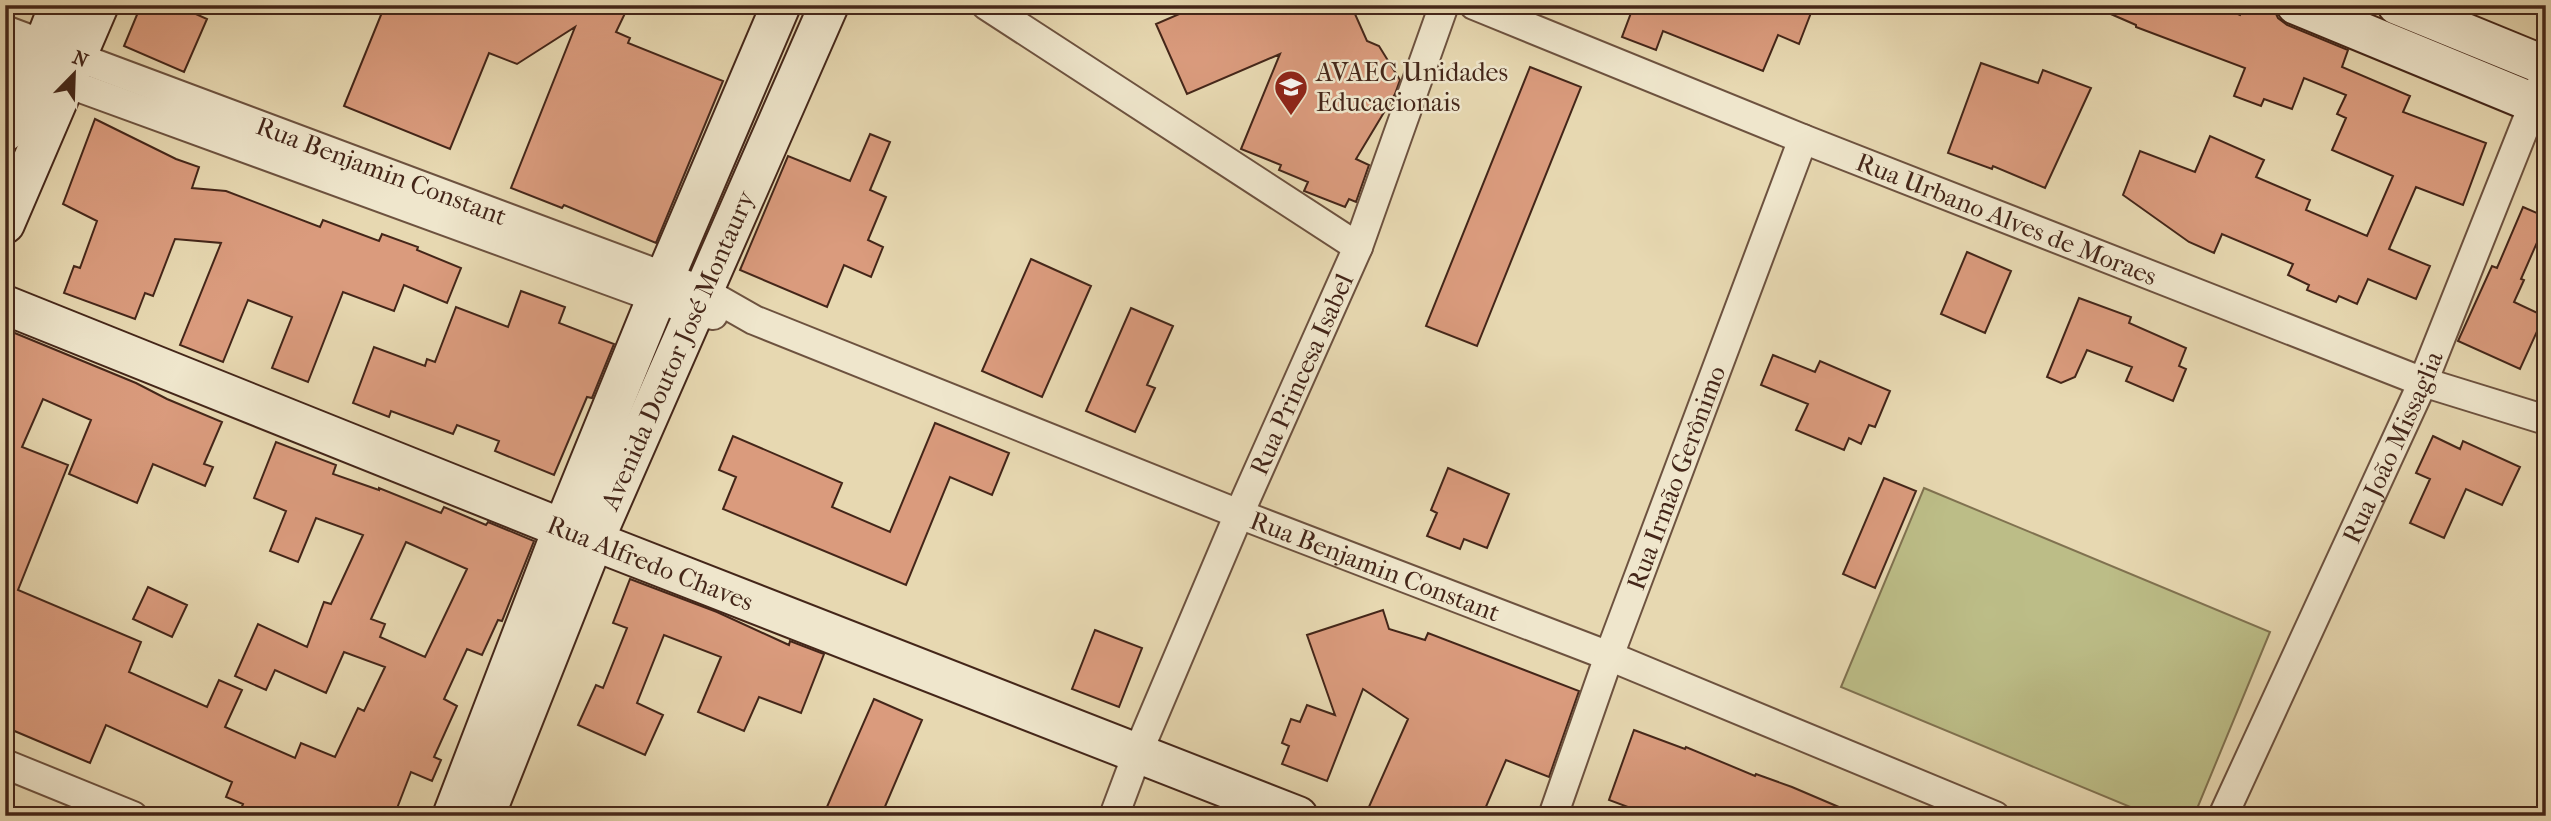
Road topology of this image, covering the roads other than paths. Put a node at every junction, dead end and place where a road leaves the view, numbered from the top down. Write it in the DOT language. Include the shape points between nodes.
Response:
graph roads {
  1 [pos="59,5"];
  2 [pos="99,5"];
  3 [pos="781,5"];
  4 [pos="829,5"];
  5 [pos="986,5"];
  6 [pos="1444,5"];
  7 [pos="1474,5"];
  8 [pos="2296,5"];
  9 [pos="2397,5"];
  10 [pos="5,30"];
  11 [pos="45,63"];
  12 [pos="2546,66"];
  13 [pos="2542,94"];
  14 [pos="5,132"];
  15 [pos="1803,139"];
  16 [pos="5,223"];
  17 [pos="1359,247"];
  18 [pos="661,287"];
  19 [pos="699,301"];
  20 [pos="5,305"];
  21 [pos="2423,383"];
  22 [pos="2546,420"];
  23 [pos="1239,514"];
  24 [pos="579,534"];
  25 [pos="1609,656"];
  26 [pos="1138,752"];
  27 [pos="5,764"];
  28 [pos="133,816"];
  29 [pos="452,816"];
  30 [pos="485,816"];
  31 [pos="1114,816"];
  32 [pos="1298,816"];
  33 [pos="1553,816"];
  34 [pos="1995,816"];
  35 [pos="2223,816"];
  1 -- 11 [label="street"];
  2 -- 11 [label="street"];
  3 -- 18 [label="street, Avenida Doutor José Montaury"];
  4 -- 19 [label="street, Avenida Doutor José Montaury"];
  5 -- 17 [label="street"];
  6 -- 17 [label="street, Rua Princesa Isabel"];
  7 -- 15 [label="street, Rua Urbano Alves de Moraes"];
  8 -- 13 [label="street"];
  9 -- 12 [label="street"];
  10 -- 11 [label="street, Rua Benjamin Constant"];
  11 -- 14 [label="street"];
  11 -- 16 [label="street"];
  11 -- 18 [label="street, Rua Benjamin Constant"];
  13 -- 21 [label="street, Rua João Missaglia"];
  15 -- 21 [label="street, Rua Urbano Alves de Moraes"];
  15 -- 25 [label="street, Rua Irmão Gerônimo"];
  17 -- 23 [label="street, Rua Princesa Isabel"];
  18 -- 19 [label="street, Rua Benjamin Constant"];
  18 -- 24 [label="street, Avenida Doutor José Montaury"];
  19 -- 23 [label="street, Rua Benjamin Constant"];
  19 -- 24 [label="street, Avenida Doutor José Montaury"];
  20 -- 24 [label="street, Rua Alfredo Chaves"];
  21 -- 22 [label="street, Rua Urbano Alves de Moraes"];
  21 -- 35 [label="street, Rua João Missaglia"];
  23 -- 25 [label="street, Rua Benjamin Constant"];
  23 -- 26 [label="street, Rua Princesa Isabel"];
  24 -- 26 [label="street, Rua Alfredo Chaves"];
  24 -- 29 [label="street, Avenida Doutor José Montaury"];
  24 -- 30 [label="street, Avenida Doutor José Montaury"];
  25 -- 33 [label="street, Rua Irmão Gerônimo"];
  25 -- 34 [label="street, Rua Benjamin Constant"];
  26 -- 31 [label="street, Rua Princesa Isabel"];
  26 -- 32 [label="street, Rua Alfredo Chaves"];
  27 -- 28 [label="street"];
}
